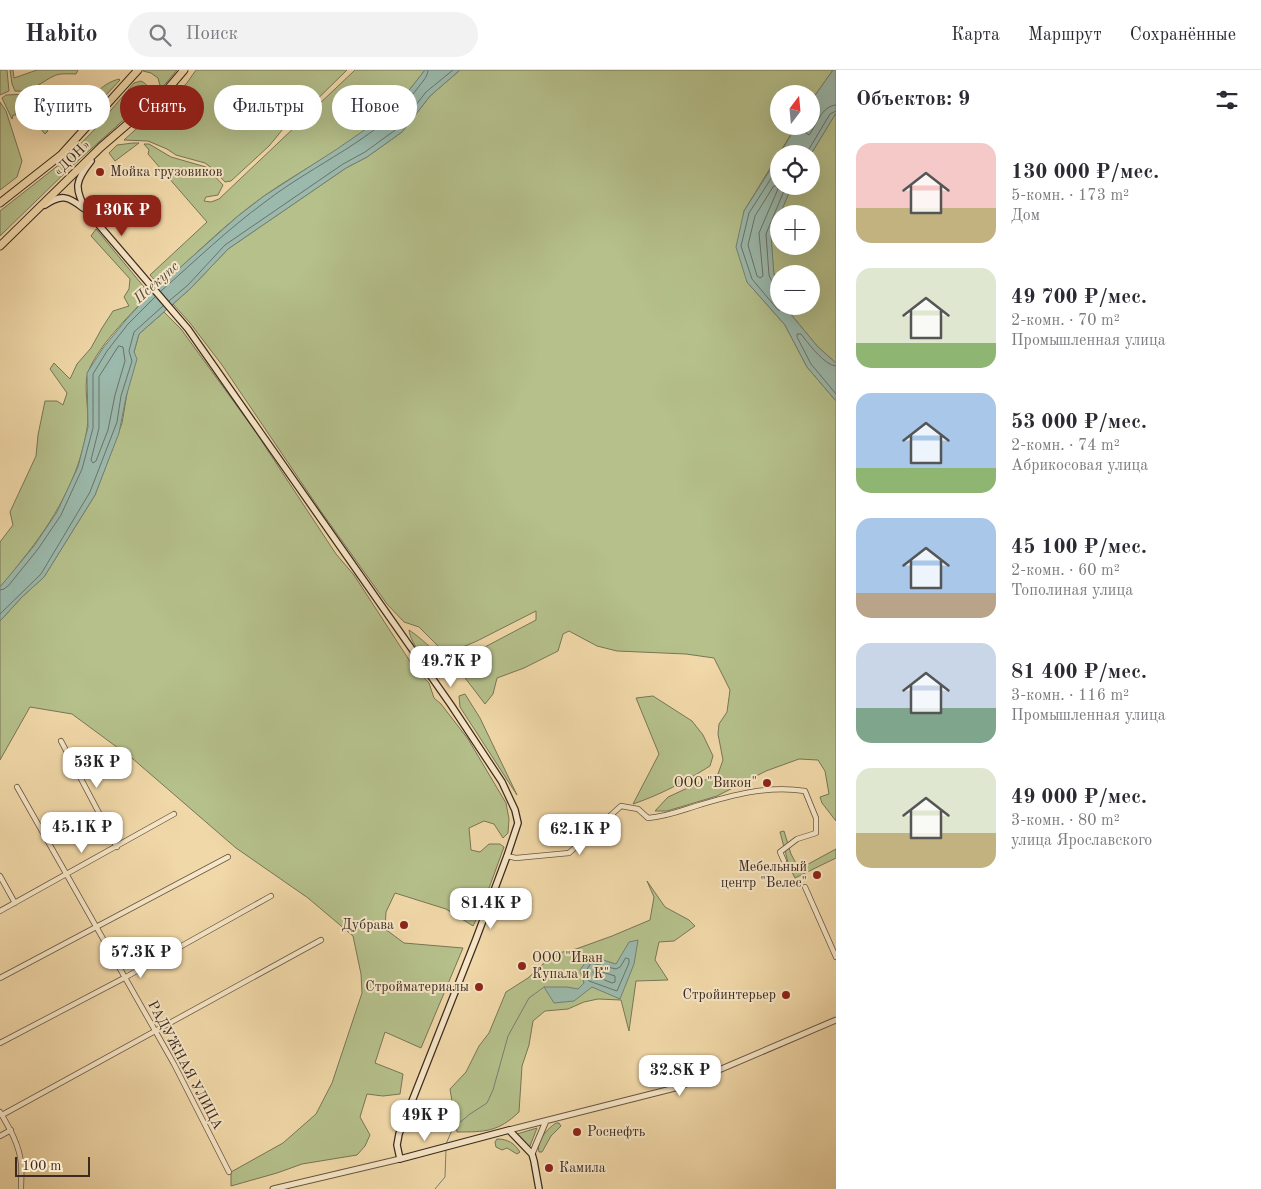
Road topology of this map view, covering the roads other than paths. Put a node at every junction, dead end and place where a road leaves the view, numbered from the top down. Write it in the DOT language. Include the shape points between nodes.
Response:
graph roads {
  1 [pos="138,70"];
  2 [pos="184,70"];
  3 [pos="101,147"];
  4 [pos="0,203"];
  5 [pos="86,210"];
  6 [pos="31,215"];
  7 [pos="0,246"];
  8 [pos="61,741"];
  9 [pos="17,787"];
  10 [pos="174,814"];
  11 [pos="117,847"];
  12 [pos="228,856"];
  13 [pos="507,856"];
  14 [pos="784,861"];
  15 [pos="67,874"];
  16 [pos="0,876"];
  17 [pos="805,887"];
  18 [pos="271,896"];
  19 [pos="14,903"];
  20 [pos="0,911"];
  21 [pos="97,926"];
  22 [pos="321,940"];
  23 [pos="836,957"];
  24 [pos="126,977"];
  25 [pos="0,978"];
  26 [pos="836,1020"];
  27 [pos="155,1031"];
  28 [pos="0,1043"];
  29 [pos="1,1113"];
  30 [pos="546,1121"];
  31 [pos="10,1130"];
  32 [pos="509,1130"];
  33 [pos="0,1136"];
  34 [pos="532,1154"];
  35 [pos="400,1159"];
  36 [pos="229,1172"];
  37 [pos="286,1187"];
  38 [pos="21,1189"];
  39 [pos="273,1189"];
  40 [pos="539,1189"];
  1 -- 4 [label="highway, «ДОН»" via="61,155"];
  2 -- 3 [label="highway, «ДОН»" via="167,90"];
  3 -- 5 [label="main road" via="78,180 77,190"];
  3 -- 6 [label="highway, «ДОН»"];
  5 -- 6 [label="main road" via="71,199 61,197"];
  5 -- 13 [label="main road" via="188,330 502,782 512,800 518,823"];
  6 -- 7 [label="highway, «ДОН»"];
  8 -- 11 [label="street"];
  9 -- 15 [label="street, РАДУЖНАЯ УЛИЦА"];
  10 -- 11 [label="street"];
  11 -- 15 [label="street"];
  12 -- 21 [label="street"];
  13 -- 14 [label="street" via="569,853 621,806 638,809 648,818 661,817 728,796 788,788 805,791 816,818 816,833 797,839 780,852"];
  13 -- 35 [label="main road" via="398,1134"];
  15 -- 19 [label="street"];
  15 -- 21 [label="street, РАДУЖНАЯ УЛИЦА"];
  16 -- 19 [label="street"];
  17 -- 23 [label="street"];
  18 -- 24 [label="street"];
  19 -- 20 [label="street"];
  21 -- 24 [label="street, РАДУЖНАЯ УЛИЦА"];
  21 -- 25 [label="street"];
  22 -- 27 [label="street"];
  24 -- 27 [label="street, РАДУЖНАЯ УЛИЦА"];
  24 -- 28 [label="street"];
  26 -- 30 [label="street" via="679,1087"];
  27 -- 29 [label="street"];
  27 -- 36 [label="street, РАДУЖНАЯ УЛИЦА"];
  29 -- 31 [label="street"];
  30 -- 32 [label="street"];
  30 -- 34 [label="street"];
  31 -- 33 [label="street"];
  31 -- 38 [label="street" via="21,1164"];
  32 -- 34 [label="main road"];
  32 -- 35 [label="main road"];
  34 -- 40 [label="main road"];
  35 -- 37 [label="street"];
  37 -- 39 [label="street"];
}
